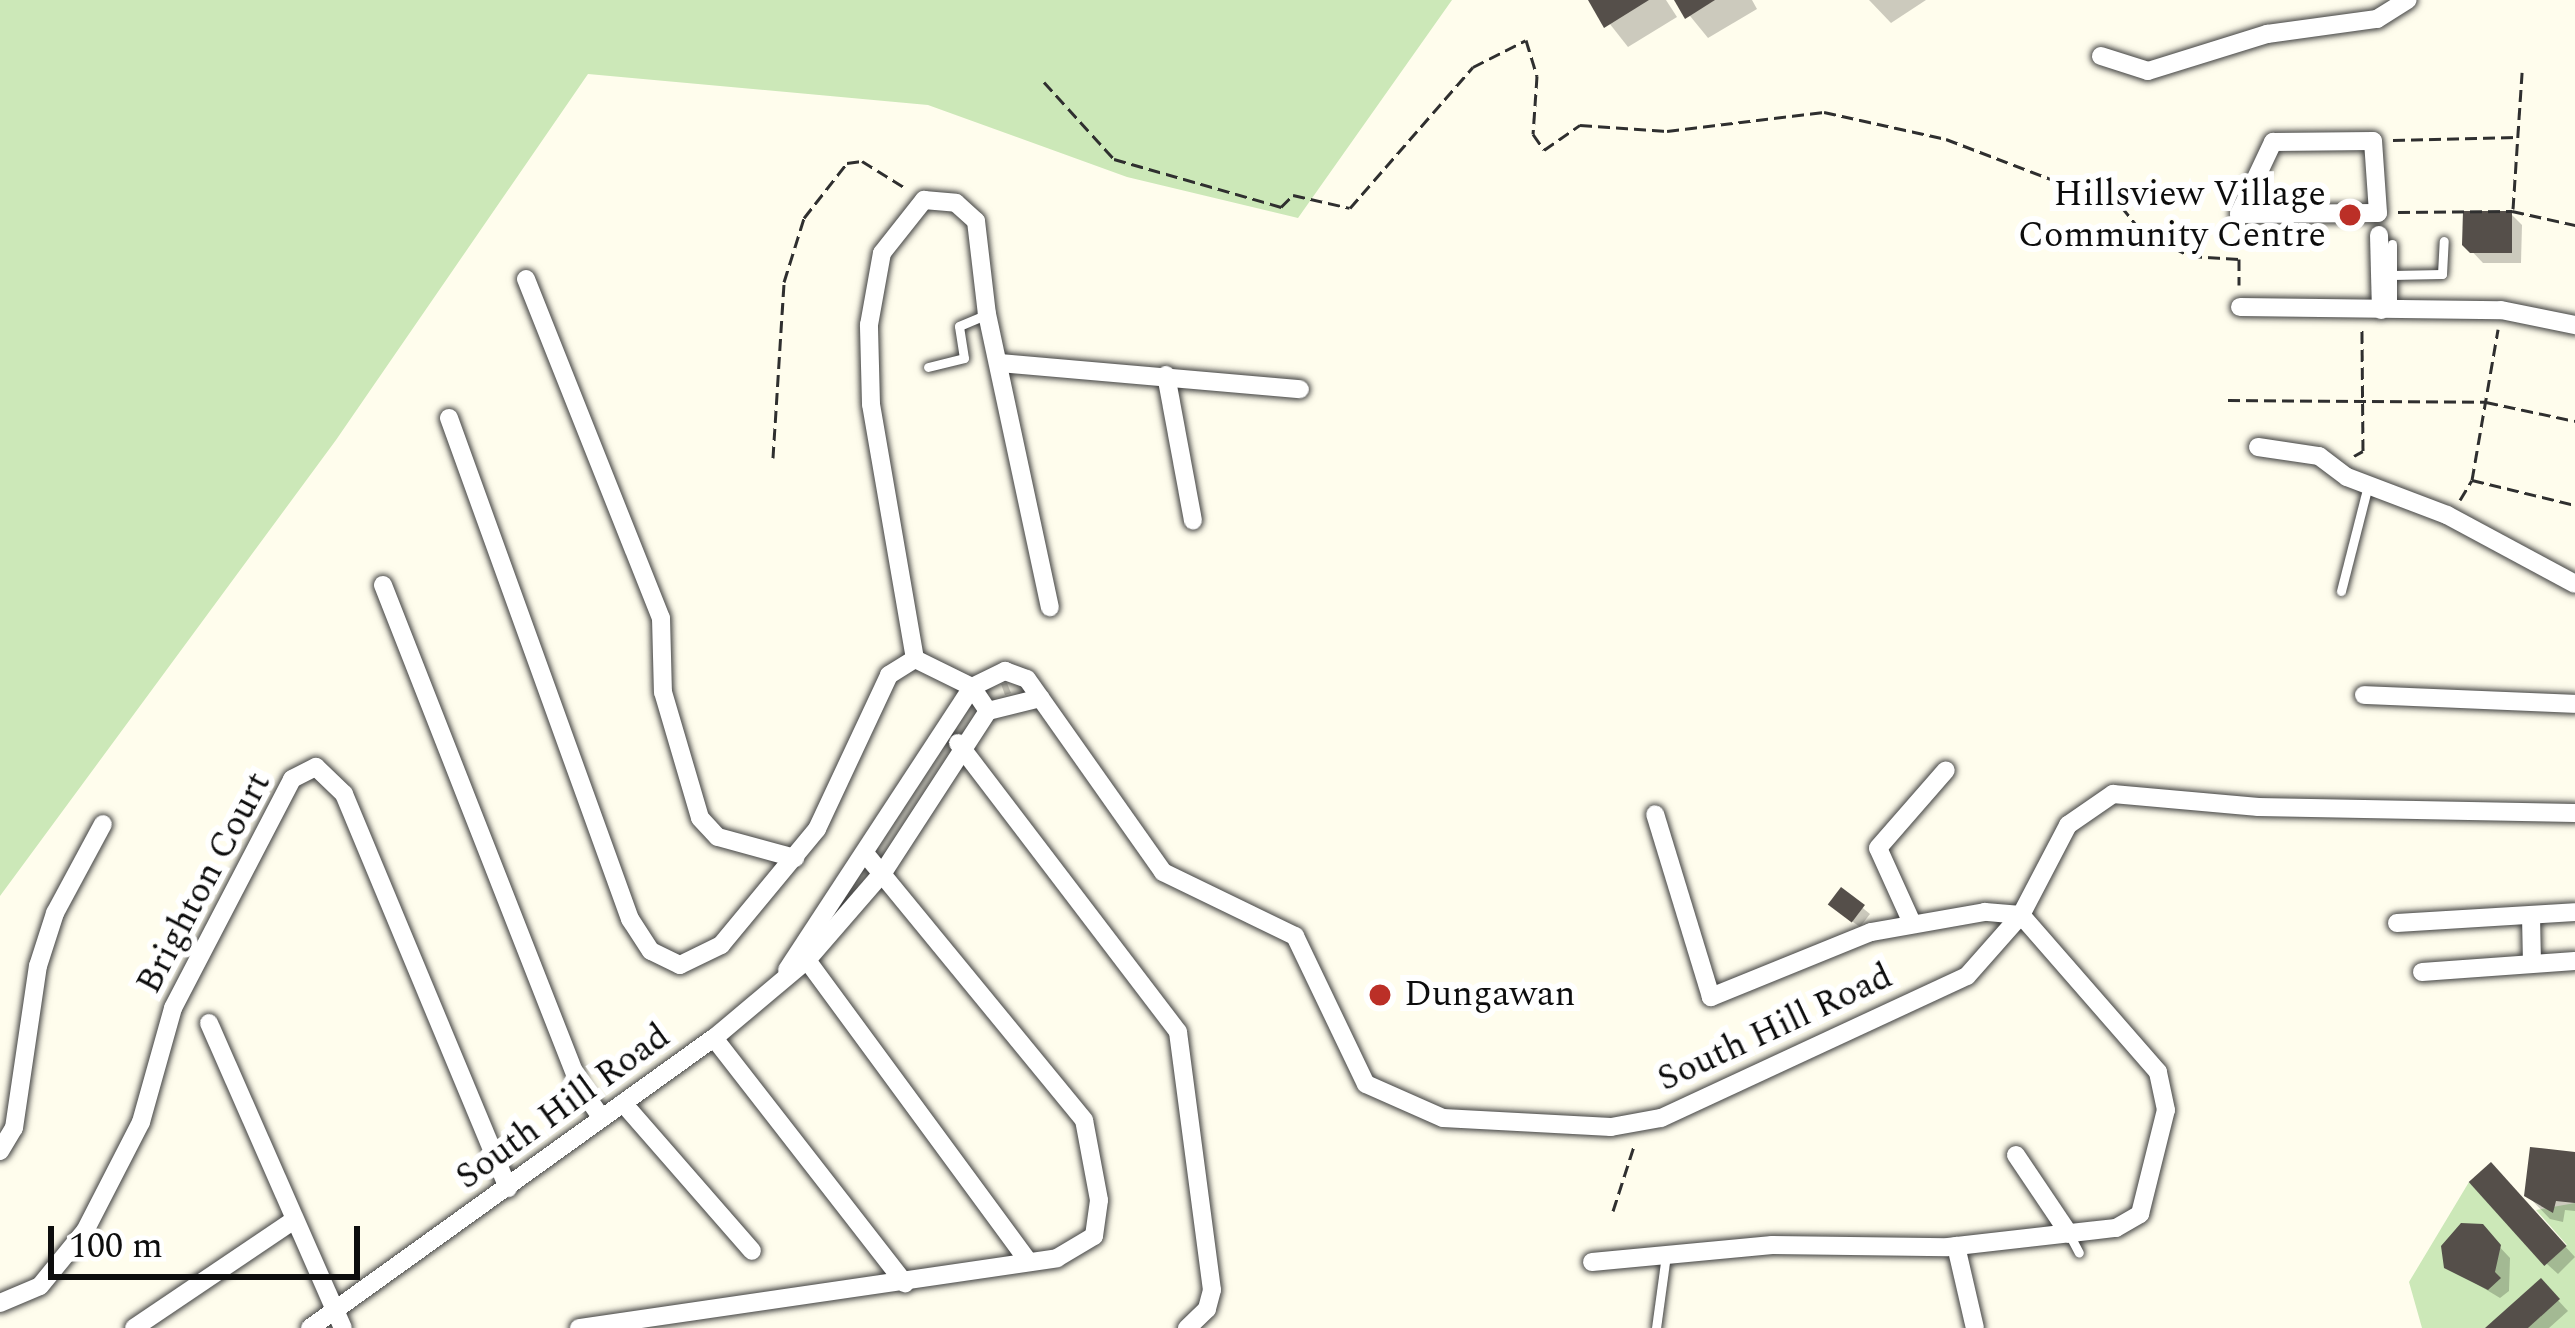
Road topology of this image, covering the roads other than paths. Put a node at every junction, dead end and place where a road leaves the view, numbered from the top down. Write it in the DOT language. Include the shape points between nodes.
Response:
graph roads {
  1 [pos="2407,0"];
  2 [pos="2101,56"];
  3 [pos="2373,141"];
  4 [pos="2385,240"];
  5 [pos="2444,241"];
  6 [pos="2392,275"];
  7 [pos="526,279"];
  8 [pos="2240,307"];
  9 [pos="2378,310"];
  10 [pos="987,314"];
  11 [pos="2575,325"];
  12 [pos="1000,363"];
  13 [pos="928,367"];
  14 [pos="1166,375"];
  15 [pos="1300,389"];
  16 [pos="449,418"];
  17 [pos="2258,447"];
  18 [pos="2368,485"];
  19 [pos="1193,521"];
  20 [pos="2575,584"];
  21 [pos="383,585"];
  22 [pos="2341,591"];
  23 [pos="1050,607"];
  24 [pos="915,658"];
  25 [pos="972,687"];
  26 [pos="2364,695"];
  27 [pos="1040,698"];
  28 [pos="2575,704"];
  29 [pos="988,712"];
  30 [pos="943,735"];
  31 [pos="965,748"];
  32 [pos="1946,770"];
  33 [pos="2575,813"];
  34 [pos="1655,814"];
  35 [pos="104,824"];
  36 [pos="868,857"];
  37 [pos="795,858"];
  38 [pos="884,871"];
  39 [pos="2575,912"];
  40 [pos="2021,915"];
  41 [pos="2531,916"];
  42 [pos="1912,923"];
  43 [pos="2397,923"];
  44 [pos="803,954"];
  45 [pos="2532,962"];
  46 [pos="2575,962"];
  47 [pos="2422,972"];
  48 [pos="209,1023"];
  49 [pos="714,1038"];
  50 [pos="623,1103"];
  51 [pos="602,1118"];
  52 [pos="0,1151"];
  53 [pos="2016,1155"];
  54 [pos="508,1188"];
  55 [pos="294,1220"];
  56 [pos="2069,1234"];
  57 [pos="1956,1246"];
  58 [pos="752,1251"];
  59 [pos="2079,1253"];
  60 [pos="1666,1255"];
  61 [pos="1028,1262"];
  62 [pos="1592,1262"];
  63 [pos="905,1283"];
  64 [pos="0,1303"];
  65 [pos="335,1308"];
  66 [pos="134,1328"];
  67 [pos="310,1328"];
  68 [pos="343,1328"];
  69 [pos="579,1328"];
  70 [pos="1187,1328"];
  71 [pos="1656,1328"];
  72 [pos="1975,1328"];
  1 -- 2 [label="street" via="2377,19 2267,34 2148,71"];
  3 -- 3 [label="street" via="2272,142 2239,214 2378,213"];
  4 -- 6 [label="lane"];
  4 -- 9 [label="street"];
  5 -- 6 [label="lane" via="2442,274"];
  6 -- 9 [label="lane"];
  7 -- 37 [label="street" via="661,618 663,692 700,818 718,837"];
  8 -- 9 [label="street"];
  9 -- 11 [label="street" via="2501,310"];
  10 -- 12 [label="street"];
  10 -- 13 [label="lane" via="959,326 964,358"];
  10 -- 24 [label="street" via="976,220 956,203 924,200 882,254 869,325 871,404"];
  12 -- 14 [label="street"];
  12 -- 23 [label="street"];
  14 -- 15 [label="street"];
  14 -- 19 [label="street"];
  16 -- 37 [label="street" via="630,919 651,951 680,965 721,945"];
  17 -- 18 [label="street" via="2319,456"];
  18 -- 20 [label="street" via="2446,514"];
  18 -- 22 [label="lane"];
  21 -- 51 [label="street" via="580,1087"];
  24 -- 25 [label="street"];
  24 -- 37 [label="street" via="890,675 817,829"];
  25 -- 27 [label="street" via="1017,673"];
  25 -- 29 [label="street"];
  25 -- 30 [label="street, South Hill Road"];
  26 -- 28 [label="street"];
  27 -- 29 [label="street"];
  27 -- 40 [label="street, South Hill Road" via="1163,872 1295,936 1358,1074 1419,1113 1577,1126 1661,1118 1966,976"];
  29 -- 31 [label="street, South Hill Road"];
  30 -- 31 [label="street"];
  30 -- 36 [label="street, South Hill Road"];
  31 -- 38 [label="street, South Hill Road"];
  31 -- 70 [label="street" via="1178,1032 1212,1290 1207,1309"];
  32 -- 42 [label="street" via="1879,848"];
  33 -- 40 [label="street, South Hill Road" via="2258,806 2131,790 2097,799 2068,825"];
  34 -- 42 [label="street" via="1711,997 1797,957"];
  35 -- 52 [label="street" via="55,914 38,966 14,1128"];
  36 -- 38 [label="street"];
  36 -- 44 [label="street, South Hill Road"];
  38 -- 44 [label="street, South Hill Road"];
  38 -- 61 [label="street" via="1090,1132 1099,1200 1094,1237 1072,1254"];
  39 -- 41 [label="street"];
  40 -- 42 [label="street" via="1985,911"];
  40 -- 56 [label="street" via="2158,1072 2166,1109 2140,1214 2116,1228"];
  41 -- 43 [label="street"];
  41 -- 45 [label="street"];
  44 -- 49 [label="street, South Hill Road"];
  44 -- 61 [label="street"];
  45 -- 46 [label="street"];
  45 -- 47 [label="street"];
  48 -- 55 [label="street"];
  49 -- 50 [label="street, South Hill Road"];
  49 -- 63 [label="street"];
  50 -- 51 [label="street, South Hill Road"];
  50 -- 58 [label="street"];
  51 -- 54 [label="street, South Hill Road"];
  53 -- 56 [label="street"];
  54 -- 64 [label="street, Brighton Court" via="344,794 316,766 292,778 172,1007 141,1122 85,1232 40,1286"];
  54 -- 65 [label="street, South Hill Road"];
  55 -- 65 [label="street"];
  55 -- 66 [label="street"];
  56 -- 57 [label="street"];
  56 -- 59 [label="lane"];
  57 -- 60 [label="street" via="1772,1245"];
  57 -- 72 [label="street"];
  60 -- 62 [label="street"];
  60 -- 71 [label="lane"];
  61 -- 63 [label="street"];
  63 -- 69 [label="street"];
  65 -- 67 [label="street, South Hill Road"];
  65 -- 68 [label="street"];
}
